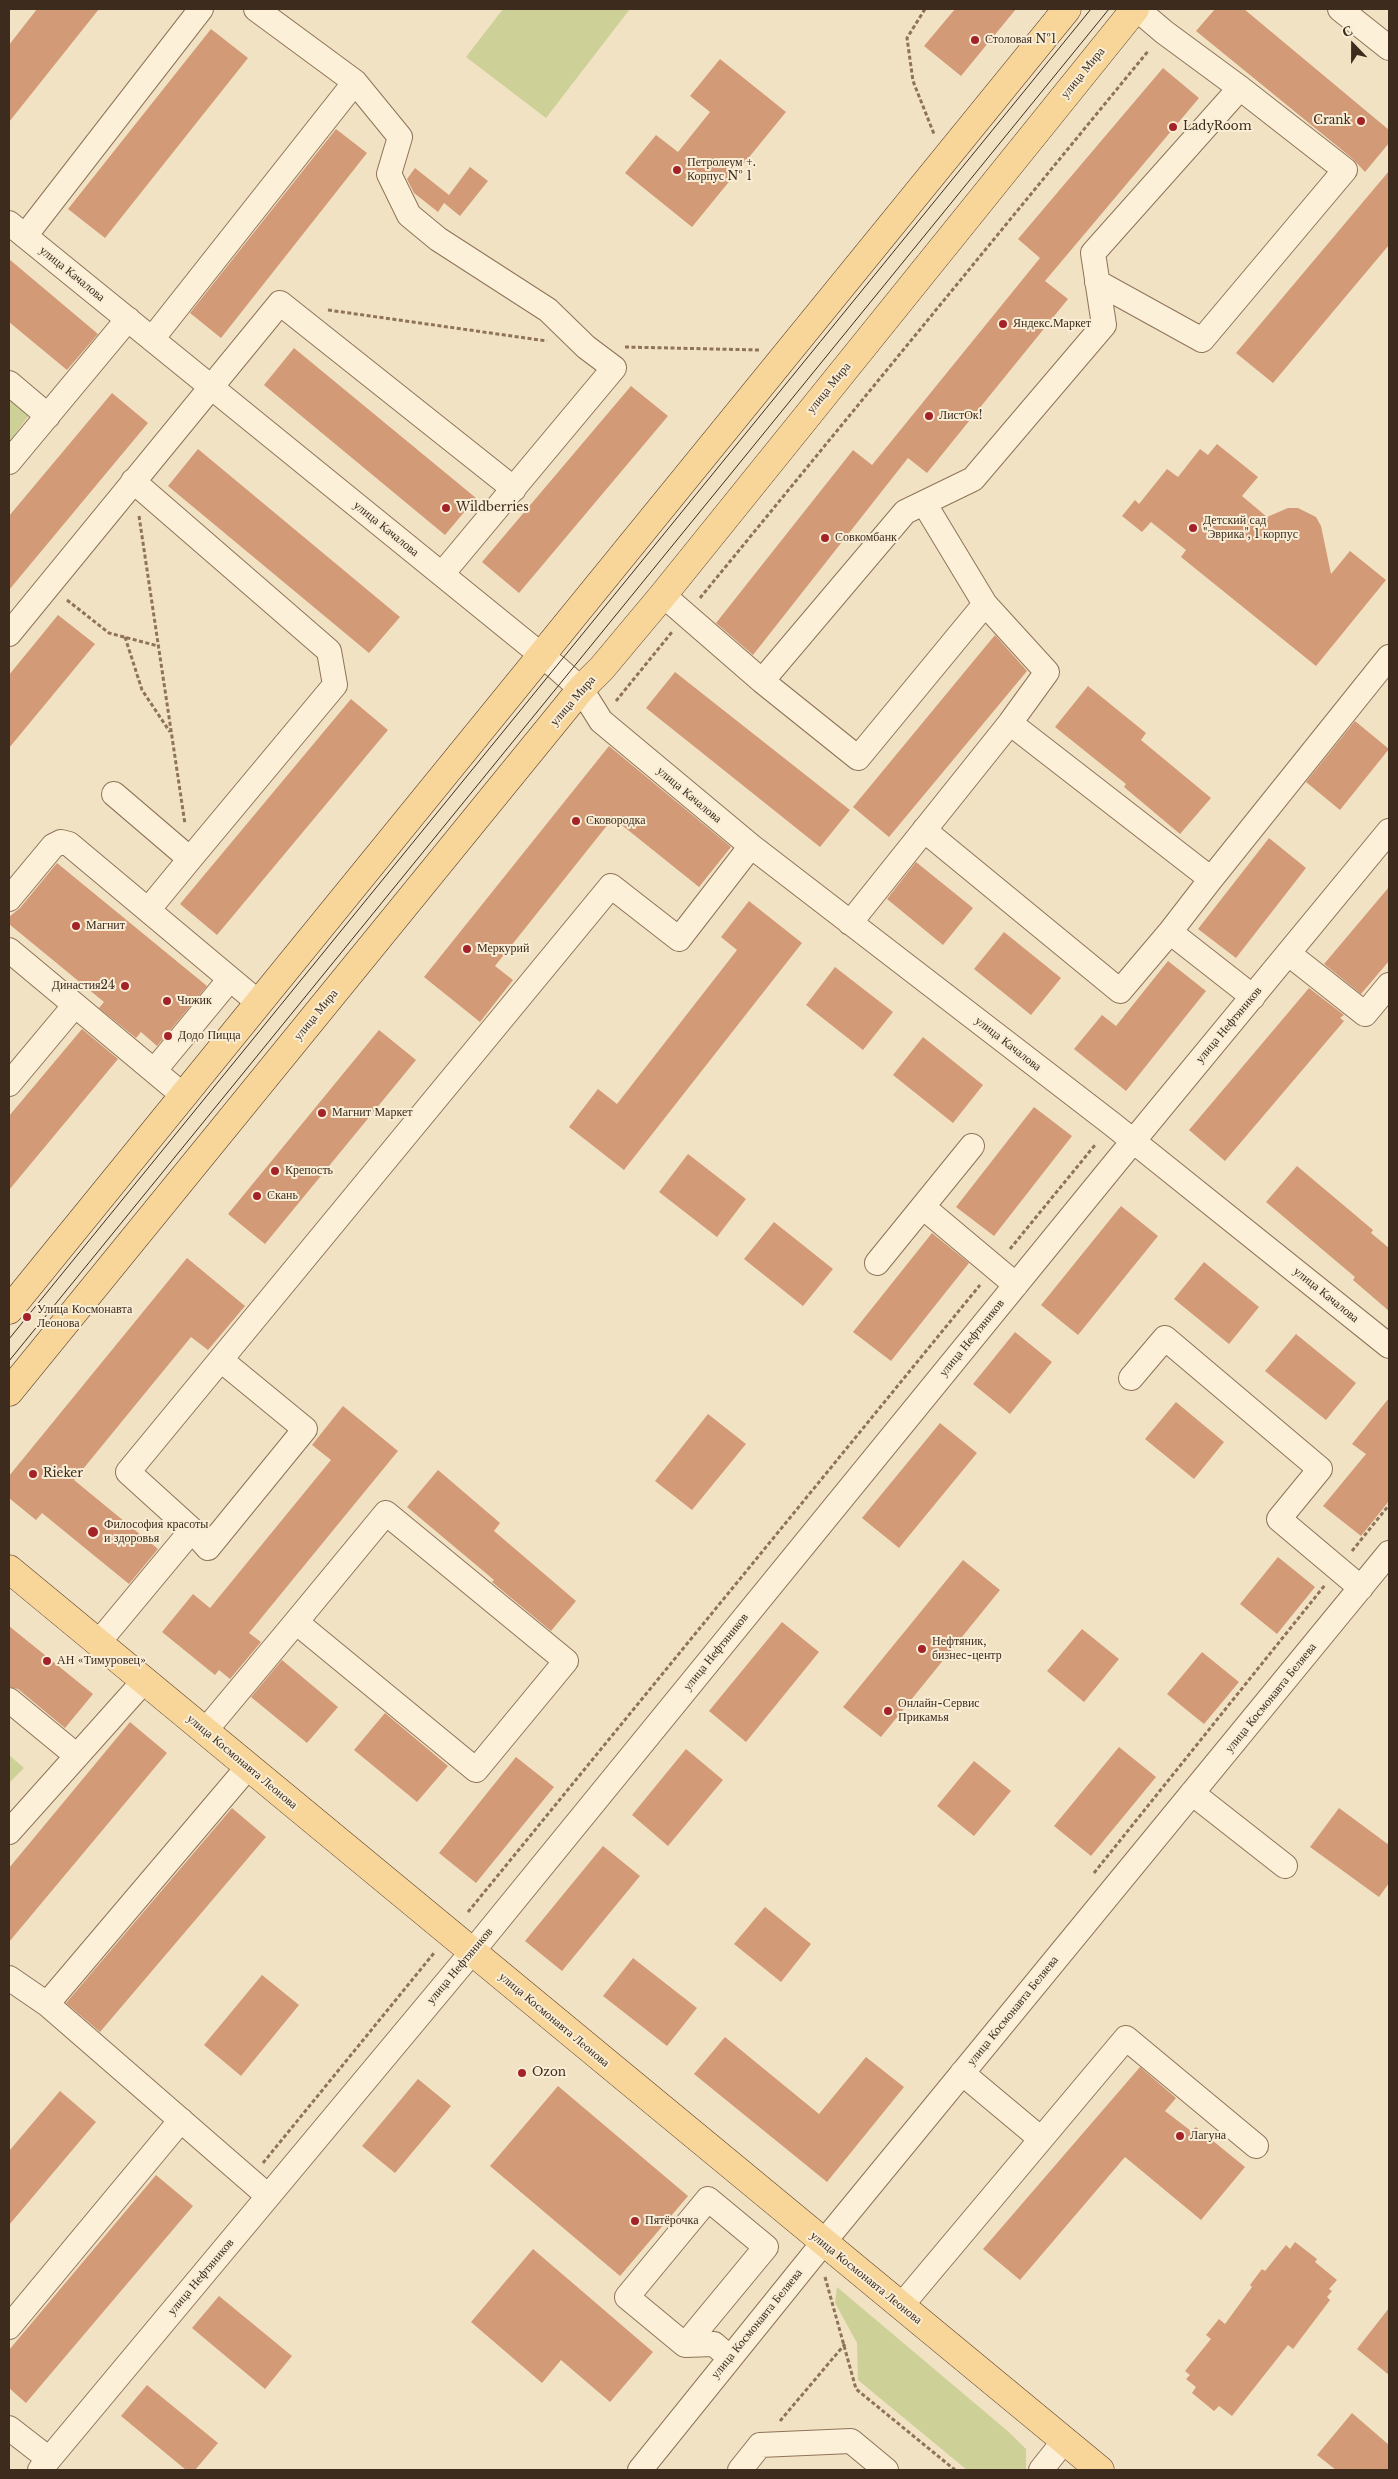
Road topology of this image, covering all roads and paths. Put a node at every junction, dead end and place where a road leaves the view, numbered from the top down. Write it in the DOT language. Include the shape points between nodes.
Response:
graph roads {
  1 [pos="201,9"];
  2 [pos="256,9"];
  3 [pos="925,9"];
  4 [pos="1067,9"];
  5 [pos="1136,9"];
  6 [pos="1340,9"];
  7 [pos="1164,32"];
  8 [pos="1389,48"];
  9 [pos="355,82"];
  10 [pos="1240,88"];
  11 [pos="935,136"];
  12 [pos="17,229"];
  13 [pos="1098,282"];
  14 [pos="320,309"];
  15 [pos="128,319"];
  16 [pos="152,339"];
  17 [pos="586,347"];
  18 [pos="762,350"];
  19 [pos="9,383"];
  20 [pos="210,386"];
  21 [pos="48,416"];
  22 [pos="9,462"];
  23 [pos="134,481"];
  24 [pos="514,489"];
  25 [pos="924,503"];
  26 [pos="442,574"];
  27 [pos="49,585"];
  28 [pos="663,595"];
  29 [pos="985,604"];
  30 [pos="686,615"];
  31 [pos="9,634"];
  32 [pos="124,637"];
  33 [pos="158,646"];
  34 [pos="542,655"];
  35 [pos="1389,657"];
  36 [pos="762,681"];
  37 [pos="581,689"];
  38 [pos="601,721"];
  39 [pos="1010,723"];
  40 [pos="172,734"];
  41 [pos="114,794"];
  42 [pos="924,830"];
  43 [pos="1389,831"];
  44 [pos="751,846"];
  45 [pos="190,859"];
  46 [pos="1211,879"];
  47 [pos="9,899"];
  48 [pos="148,910"];
  49 [pos="850,923"];
  50 [pos="1170,932"];
  51 [pos="9,950"];
  52 [pos="1289,954"];
  53 [pos="230,979"];
  54 [pos="1389,985"];
  55 [pos="1253,997"];
  56 [pos="259,1003"];
  57 [pos="75,1005"];
  58 [pos="154,1071"];
  59 [pos="9,1084"];
  60 [pos="184,1096"];
  61 [pos="1134,1141"];
  62 [pos="1095,1145"];
  63 [pos="972,1146"];
  64 [pos="923,1207"];
  65 [pos="877,1263"];
  66 [pos="996,1266"];
  67 [pos="1016,1285"];
  68 [pos="9,1310"];
  69 [pos="1389,1346"];
  70 [pos="221,1360"];
  71 [pos="1131,1378"];
  72 [pos="9,1392"];
  73 [pos="1389,1505"];
  74 [pos="192,1530"];
  75 [pos="1389,1553"];
  76 [pos="1338,1569"];
  77 [pos="12,1580"];
  78 [pos="1361,1588"];
  79 [pos="296,1622"];
  80 [pos="98,1643"];
  81 [pos="144,1681"];
  82 [pos="9,1700"];
  83 [pos="205,1732"];
  84 [pos="77,1756"];
  85 [pos="248,1767"];
  86 [pos="1192,1794"];
  87 [pos="9,1832"];
  88 [pos="1285,1866"];
  89 [pos="1090,1877"];
  90 [pos="468,1912"];
  91 [pos="472,1952"];
  92 [pos="9,1978"];
  93 [pos="47,2004"];
  94 [pos="962,2073"];
  95 [pos="182,2120"];
  96 [pos="1041,2140"];
  97 [pos="1256,2146"];
  98 [pos="268,2196"];
  99 [pos="822,2255"];
  100 [pos="901,2306"];
  101 [pos="9,2327"];
  102 [pos="845,2344"];
  103 [pos="684,2345"];
  104 [pos="730,2358"];
  105 [pos="9,2428"];
  106 [pos="1064,2440"];
  107 [pos="760,2445"];
  108 [pos="44,2464"];
  109 [pos="640,2470"];
  110 [pos="740,2470"];
  111 [pos="760,2470"];
  112 [pos="886,2470"];
  113 [pos="954,2470"];
  114 [pos="1041,2470"];
  115 [pos="1100,2470"];
  1 -- 12 [label="street"];
  2 -- 9 [label="street"];
  3 -- 11 [label="path" via="907,38 913,81"];
  4 -- 34 [label="main road"];
  5 -- 7 [label="street"];
  5 -- 28 [label="main road, улица Мира"];
  6 -- 8 [label="street"];
  7 -- 10 [label="street"];
  7 -- 30 [label="path"];
  9 -- 16 [label="street"];
  9 -- 17 [label="street" via="400,137 389,174 409,215 438,239 548,310"];
  10 -- 13 [label="street" via="1093,253"];
  10 -- 13 [label="street" via="1345,170 1202,340"];
  12 -- 15 [label="street, улица Качалова"];
  13 -- 25 [label="street" via="1104,325 973,479"];
  14 -- 17 [label="path"];
  15 -- 16 [label="street, улица Качалова"];
  15 -- 21 [label="street"];
  16 -- 20 [label="street, улица Качалова"];
  17 -- 18 [label="path"];
  17 -- 24 [label="street" via="614,368"];
  19 -- 21 [label="street"];
  20 -- 23 [label="street"];
  20 -- 24 [label="street" via="280,303"];
  20 -- 26 [label="street, улица Качалова"];
  21 -- 22 [label="street"];
  23 -- 27 [label="street"];
  23 -- 33 [label="path"];
  23 -- 45 [label="street" via="329,651 336,685"];
  24 -- 26 [label="street"];
  25 -- 29 [label="street"];
  25 -- 36 [label="street" via="905,512"];
  26 -- 34 [label="street, улица Качалова"];
  27 -- 31 [label="street"];
  27 -- 32 [label="path" via="109,632"];
  28 -- 30 [label="street"];
  28 -- 37 [label="main road, улица Мира"];
  29 -- 36 [label="street" via="858,758"];
  29 -- 39 [label="street" via="1047,672"];
  30 -- 36 [label="street"];
  30 -- 38 [label="path"];
  32 -- 33 [label="path"];
  32 -- 40 [label="path" via="142,690"];
  33 -- 40 [label="path"];
  34 -- 37 [label="street, улица Качалова"];
  34 -- 56 [label="main road"];
  35 -- 46 [label="street"];
  37 -- 38 [label="street, улица Качалова"];
  37 -- 72 [label="main road, улица Мира"];
  38 -- 44 [label="street, улица Качалова"];
  39 -- 42 [label="street"];
  39 -- 46 [label="street"];
  40 -- 45 [label="path"];
  41 -- 45 [label="street"];
  42 -- 49 [label="street"];
  42 -- 50 [label="street" via="1120,991"];
  43 -- 52 [label="street, улица Нефтяников"];
  44 -- 49 [label="street, улица Качалова"];
  44 -- 70 [label="street" via="679,939 611,886"];
  45 -- 48 [label="street"];
  46 -- 50 [label="street"];
  47 -- 48 [label="street" via="53,846 61,842 69,844"];
  48 -- 53 [label="street"];
  49 -- 61 [label="street, улица Качалова"];
  50 -- 55 [label="street"];
  51 -- 57 [label="street"];
  52 -- 54 [label="street" via="1365,1014"];
  52 -- 55 [label="street, улица Нефтяников"];
  53 -- 56 [label="street"];
  53 -- 58 [label="street"];
  55 -- 61 [label="street, улица Нефтяников"];
  56 -- 60 [label="main road"];
  57 -- 58 [label="street"];
  57 -- 59 [label="street"];
  58 -- 60 [label="street"];
  60 -- 68 [label="main road"];
  61 -- 67 [label="street, улица Нефтяников"];
  61 -- 69 [label="street, улица Качалова"];
  62 -- 66 [label="path"];
  63 -- 64 [label="street"];
  64 -- 65 [label="street"];
  64 -- 66 [label="street"];
  66 -- 67 [label="street"];
  66 -- 90 [label="path"];
  67 -- 91 [label="street, улица Нефтяников"];
  70 -- 74 [label="street" via="128,1472"];
  70 -- 74 [label="street" via="305,1429 208,1548"];
  71 -- 76 [label="street" via="1164,1338 1320,1469 1279,1519"];
  73 -- 76 [label="path"];
  74 -- 80 [label="street"];
  75 -- 78 [label="street, улица Космонавта Беляева"];
  76 -- 78 [label="street"];
  76 -- 89 [label="path"];
  77 -- 80 [label="main road, улица Космонавта Леонова"];
  78 -- 86 [label="street, улица Космонавта Беляева"];
  79 -- 79 [label="street" via="476,1770 566,1661 386,1513"];
  79 -- 83 [label="street"];
  80 -- 81 [label="main road, улица Космонавта Леонова"];
  81 -- 83 [label="main road, улица Космонавта Леонова"];
  81 -- 84 [label="street"];
  82 -- 84 [label="street"];
  83 -- 85 [label="main road, улица Космонавта Леонова"];
  84 -- 87 [label="street"];
  85 -- 91 [label="main road, улица Космонавта Леонова"];
  85 -- 93 [label="street"];
  86 -- 88 [label="street"];
  86 -- 94 [label="street, улица Космонавта Беляева"];
  91 -- 98 [label="street, улица Нефтяников"];
  91 -- 99 [label="main road, улица Космонавта Леонова"];
  92 -- 93 [label="street"];
  93 -- 95 [label="street"];
  94 -- 96 [label="street"];
  94 -- 99 [label="street, улица Космонавта Беляева"];
  95 -- 98 [label="street"];
  95 -- 101 [label="street"];
  96 -- 97 [label="street" via="1126,2038"];
  96 -- 100 [label="street"];
  98 -- 108 [label="street, улица Нефтяников"];
  99 -- 100 [label="main road, улица Космонавта Леонова"];
  99 -- 102 [label="path"];
  99 -- 104 [label="street, улица Космонавта Беляева"];
  100 -- 106 [label="main road, улица Космонавта Леонова"];
  102 -- 107 [label="path"];
  102 -- 113 [label="path" via="856,2389"];
  103 -- 103 [label="street" via="766,2247 708,2199 626,2297"];
  103 -- 104 [label="street" via="714,2344"];
  104 -- 109 [label="street, улица Космонавта Беляева"];
  105 -- 108 [label="street"];
  106 -- 114 [label="street"];
  106 -- 115 [label="main road, улица Космонавта Леонова"];
  107 -- 110 [label="street"];
  107 -- 111 [label="street"];
  107 -- 112 [label="street" via="851,2441"];
}
